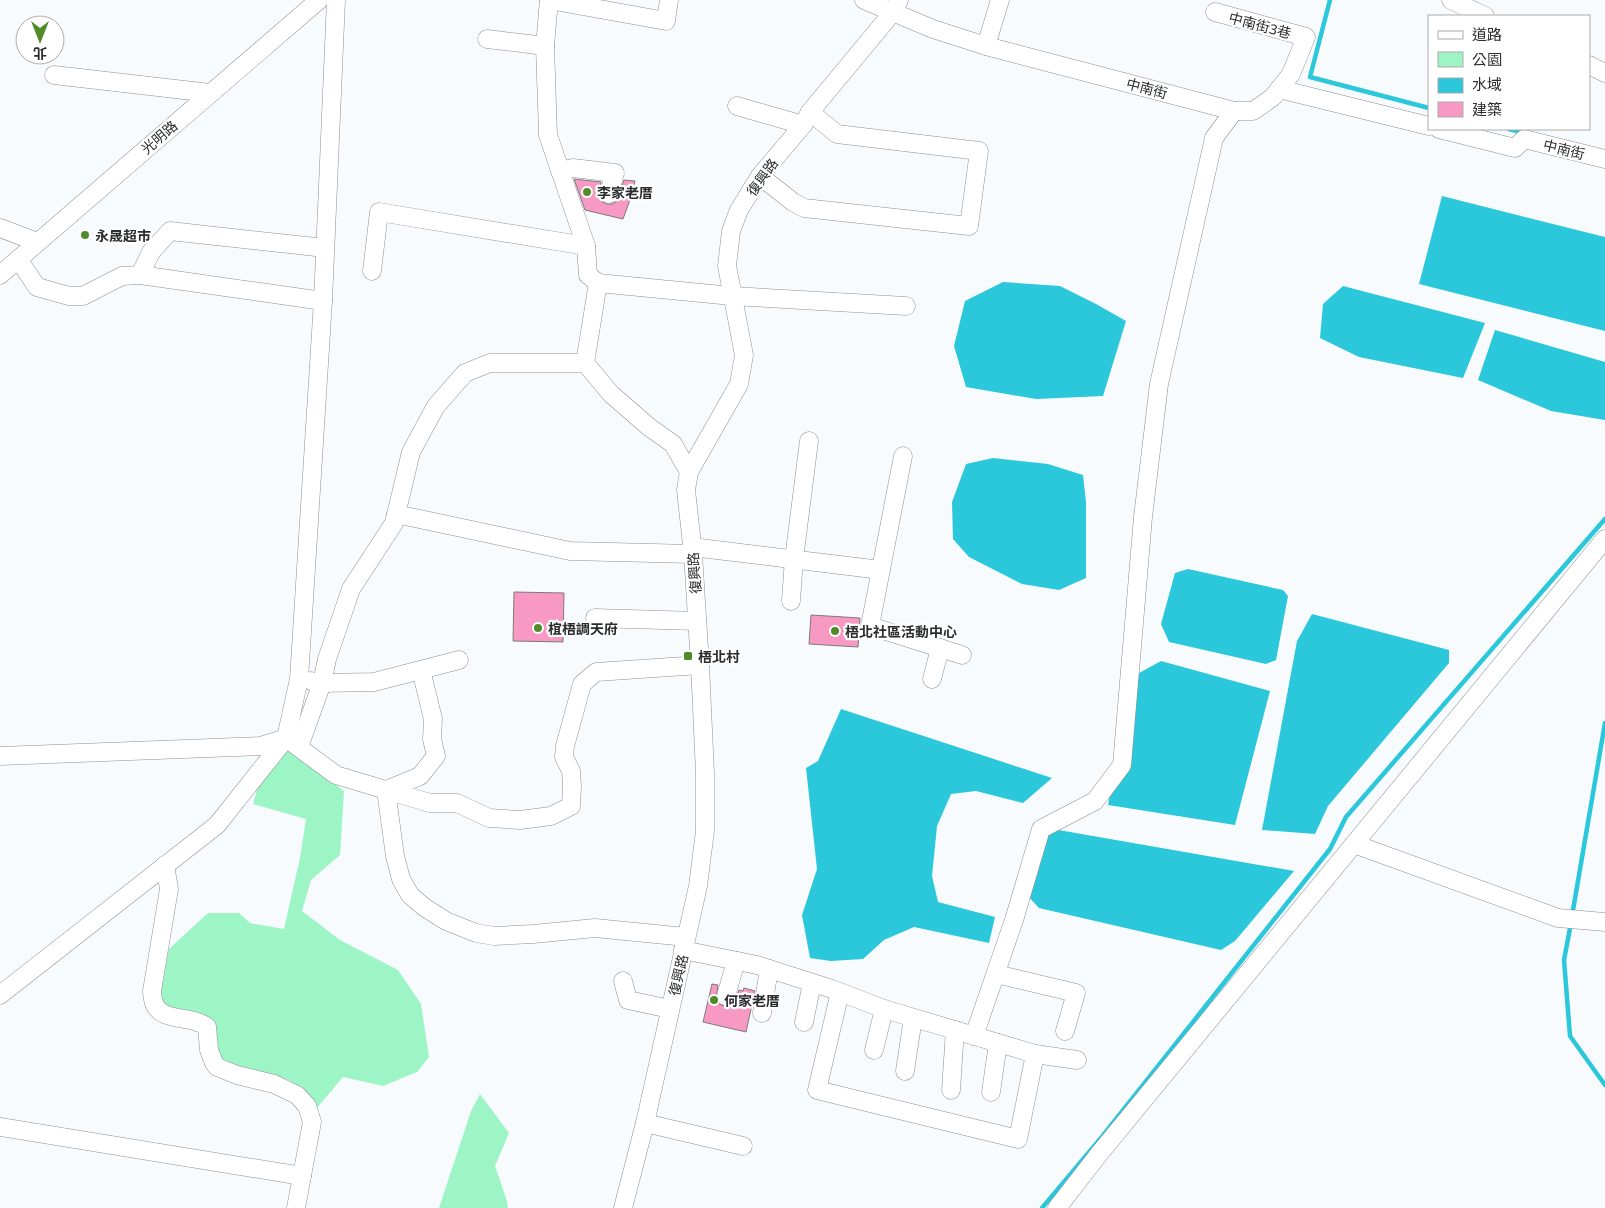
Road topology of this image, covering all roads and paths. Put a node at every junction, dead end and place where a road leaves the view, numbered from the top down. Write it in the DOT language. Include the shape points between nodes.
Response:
graph roads {
  1 [pos="320,0"];
  2 [pos="336,0"];
  3 [pos="549,0"];
  4 [pos="669,0"];
  5 [pos="864,0"];
  6 [pos="1000,0"];
  7 [pos="1451,0"];
  8 [pos="896,6"];
  9 [pos="1215,12"];
  10 [pos="1483,15"];
  11 [pos="487,39"];
  12 [pos="545,46"];
  13 [pos="986,46"];
  14 [pos="1590,65"];
  15 [pos="1605,72"];
  16 [pos="54,75"];
  17 [pos="1279,89"];
  18 [pos="210,93"];
  19 [pos="737,106"];
  20 [pos="1234,111"];
  21 [pos="806,118"];
  22 [pos="1428,126"];
  23 [pos="1442,130"];
  24 [pos="1605,159"];
  25 [pos="560,170"];
  26 [pos="760,176"];
  27 [pos="609,194"];
  28 [pos="0,228"];
  29 [pos="37,242"];
  30 [pos="586,246"];
  31 [pos="325,248"];
  32 [pos="18,259"];
  33 [pos="372,271"];
  34 [pos="0,275"];
  35 [pos="140,275"];
  36 [pos="598,283"];
  37 [pos="732,296"];
  38 [pos="323,301"];
  39 [pos="906,306"];
  40 [pos="585,363"];
  41 [pos="810,441"];
  42 [pos="903,456"];
  43 [pos="689,472"];
  44 [pos="396,514"];
  45 [pos="1605,539"];
  46 [pos="693,550"];
  47 [pos="794,559"];
  48 [pos="881,570"];
  49 [pos="790,601"];
  50 [pos="595,618"];
  51 [pos="697,621"];
  52 [pos="940,648"];
  53 [pos="962,655"];
  54 [pos="459,660"];
  55 [pos="700,665"];
  56 [pos="421,670"];
  57 [pos="299,679"];
  58 [pos="932,679"];
  59 [pos="322,683"];
  60 [pos="293,742"];
  61 [pos="0,756"];
  62 [pos="386,790"];
  63 [pos="1354,844"];
  64 [pos="165,865"];
  65 [pos="1605,922"];
  66 [pos="685,944"];
  67 [pos="736,961"];
  68 [pos="769,969"];
  69 [pos="996,974"];
  70 [pos="623,981"];
  71 [pos="812,982"];
  72 [pos="840,992"];
  73 [pos="0,995"];
  74 [pos="726,996"];
  75 [pos="670,1008"];
  76 [pos="884,1010"];
  77 [pos="762,1013"];
  78 [pos="913,1018"];
  79 [pos="804,1022"];
  80 [pos="955,1030"];
  81 [pos="1065,1031"];
  82 [pos="974,1036"];
  83 [pos="998,1043"];
  84 [pos="874,1050"];
  85 [pos="1035,1054"];
  86 [pos="1077,1060"];
  87 [pos="905,1071"];
  88 [pos="950,1090"];
  89 [pos="991,1092"];
  90 [pos="645,1123"];
  91 [pos="0,1127"];
  92 [pos="743,1146"];
  93 [pos="302,1176"];
  94 [pos="296,1208"];
  95 [pos="623,1208"];
  96 [pos="1057,1208"];
  1 -- 18 [label="street, 光明路"];
  2 -- 31 [label="street" via="335,187"];
  3 -- 4 [label="street" via="666,21"];
  3 -- 12 [label="street"];
  5 -- 8 [label="street, 中南街"];
  6 -- 13 [label="street"];
  7 -- 10 [label="street"];
  8 -- 13 [label="street, 中南街" via="933,29"];
  8 -- 21 [label="street, 復興路"];
  9 -- 17 [label="street, 中南街3巷" via="1306,37 1291,74"];
  11 -- 12 [label="street"];
  12 -- 25 [label="street" via="548,135"];
  13 -- 20 [label="street, 中南街"];
  14 -- 15 [label="street"];
  16 -- 18 [label="street"];
  17 -- 20 [label="street, 中南街" via="1253,111"];
  17 -- 22 [label="street"];
  18 -- 29 [label="street, 光明路"];
  19 -- 21 [label="street"];
  20 -- 69 [label="street" via="1214,138 1159,384 1143,517 1122,765 1095,801 1041,829"];
  21 -- 26 [label="street, 復興路"];
  21 -- 26 [label="street" via="837,134 979,151 969,226 804,208"];
  23 -- 24 [label="street, 中南街" via="1515,148 1524,139"];
  25 -- 27 [label="street" via="574,168 615,173"];
  25 -- 30 [label="street"];
  26 -- 37 [label="street, 復興路" via="739,210 731,231 727,266"];
  28 -- 29 [label="street"];
  29 -- 32 [label="street, 光明路"];
  30 -- 33 [label="street" via="379,212"];
  30 -- 36 [label="street" via="588,275"];
  31 -- 35 [label="street" via="170,231 151,252"];
  31 -- 38 [label="street"];
  32 -- 34 [label="street, 光明路"];
  32 -- 35 [label="street" via="37,287 69,296 83,296 122,276"];
  35 -- 38 [label="street"];
  36 -- 37 [label="street"];
  36 -- 40 [label="street"];
  37 -- 39 [label="street"];
  37 -- 43 [label="street, 復興路" via="744,355 739,384"];
  38 -- 57 [label="street"];
  40 -- 43 [label="street" via="611,394 673,444"];
  40 -- 44 [label="street" via="490,363 465,373 436,406 411,452"];
  41 -- 47 [label="street"];
  42 -- 48 [label="street"];
  43 -- 46 [label="street, 復興路" via="686,490"];
  44 -- 46 [label="street" via="570,551"];
  44 -- 59 [label="street" via="394,524 351,588"];
  45 -- 63 [label="street"];
  46 -- 47 [label="street"];
  46 -- 51 [label="street, 復興路"];
  47 -- 48 [label="street"];
  47 -- 49 [label="street"];
  48 -- 52 [label="street" via="870,626"];
  50 -- 51 [label="street"];
  51 -- 55 [label="street, 復興路"];
  52 -- 53 [label="street"];
  52 -- 58 [label="street"];
  54 -- 56 [label="street"];
  55 -- 62 [label="street" via="596,672 582,684 564,757 571,771 571,806 551,816 520,820 489,818 458,803 430,803"];
  55 -- 66 [label="street, 復興路" via="705,831 698,886"];
  56 -- 59 [label="street" via="374,682"];
  56 -- 62 [label="street" via="433,719 432,739 436,756 420,776"];
  57 -- 59 [label="street"];
  57 -- 60 [label="street"];
  59 -- 60 [label="street"];
  60 -- 61 [label="street"];
  60 -- 62 [label="street" via="336,775"];
  60 -- 64 [label="street" via="217,825"];
  62 -- 66 [label="street" via="401,879 410,895 446,921 476,933 494,936 595,928"];
  63 -- 65 [label="street" via="1558,918"];
  63 -- 96 [label="street"];
  64 -- 73 [label="street"];
  64 -- 93 [label="street" via="169,889 152,1001 162,1013 201,1022 206,1027 209,1050 217,1067 274,1084 297,1095 307,1106 312,1122"];
  66 -- 67 [label="street"];
  66 -- 75 [label="street, 復興路"];
  67 -- 68 [label="street"];
  67 -- 74 [label="street"];
  68 -- 71 [label="street"];
  68 -- 77 [label="street"];
  69 -- 81 [label="street" via="1076,993"];
  69 -- 82 [label="street"];
  70 -- 75 [label="street" via="628,1000"];
  71 -- 72 [label="street"];
  71 -- 79 [label="street"];
  72 -- 76 [label="street"];
  72 -- 85 [label="street" via="817,1090 1018,1139"];
  75 -- 90 [label="street, 復興路"];
  76 -- 78 [label="street"];
  76 -- 84 [label="street"];
  78 -- 80 [label="street"];
  78 -- 87 [label="street"];
  80 -- 82 [label="street"];
  80 -- 88 [label="street"];
  82 -- 83 [label="street"];
  83 -- 85 [label="street"];
  83 -- 89 [label="street"];
  85 -- 86 [label="street"];
  90 -- 92 [label="street"];
  90 -- 95 [label="street, 復興路"];
  91 -- 93 [label="street"];
  93 -- 94 [label="street"];
}
